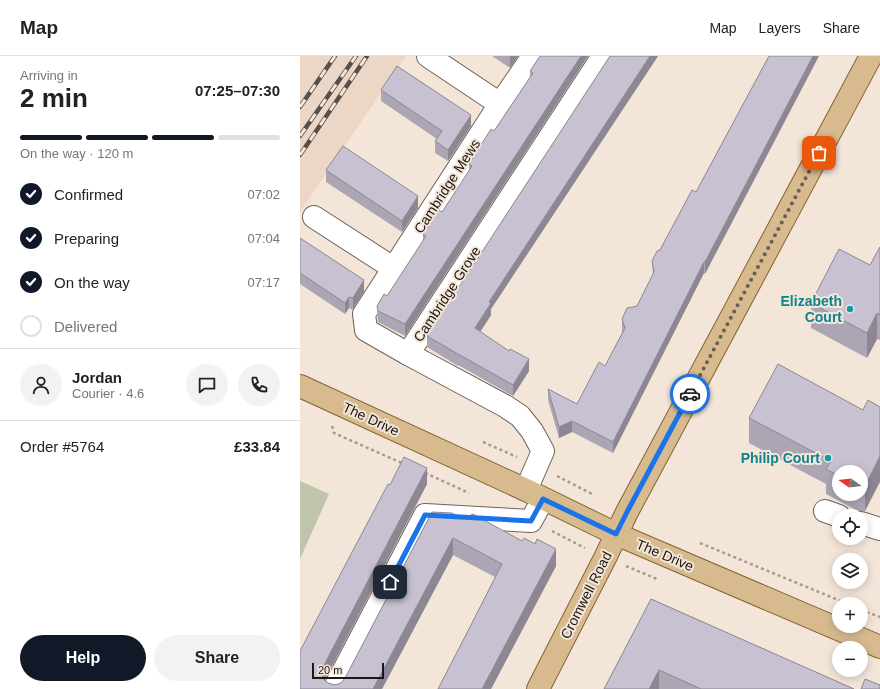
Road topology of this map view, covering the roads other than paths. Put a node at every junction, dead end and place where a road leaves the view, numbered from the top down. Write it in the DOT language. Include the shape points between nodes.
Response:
graph roads {
  1 [pos="428,56"];
  2 [pos="533,56"];
  3 [pos="603,56"];
  4 [pos="870,56"];
  5 [pos="500,104"];
  6 [pos="314,217"];
  7 [pos="393,268"];
  8 [pos="408,354"];
  9 [pos="300,386"];
  10 [pos="534,495"];
  11 [pos="868,525"];
  12 [pos="880,529"];
  13 [pos="616,534"];
  14 [pos="880,647"];
  15 [pos="334,689"];
  16 [pos="538,689"];
  1 -- 5 [label="street"];
  2 -- 5 [label="street, Cambridge Mews"];
  3 -- 8 [label="street, Cambridge Grove"];
  4 -- 13 [label="main road, Cromwell Road"];
  5 -- 7 [label="street, Cambridge Mews"];
  6 -- 7 [label="street"];
  7 -- 8 [label="street, Cambridge Mews" via="364,314 366,330"];
  8 -- 10 [label="street, Cambridge Grove" via="520,416 543,451 537,466"];
  9 -- 10 [label="main road, The Drive"];
  10 -- 13 [label="main road, The Drive"];
  10 -- 15 [label="street, Cambridge Grove" via="531,521 425,515"];
  11 -- 12 [label="street"];
  13 -- 14 [label="main road, The Drive"];
  13 -- 16 [label="main road, Cromwell Road"];
}
